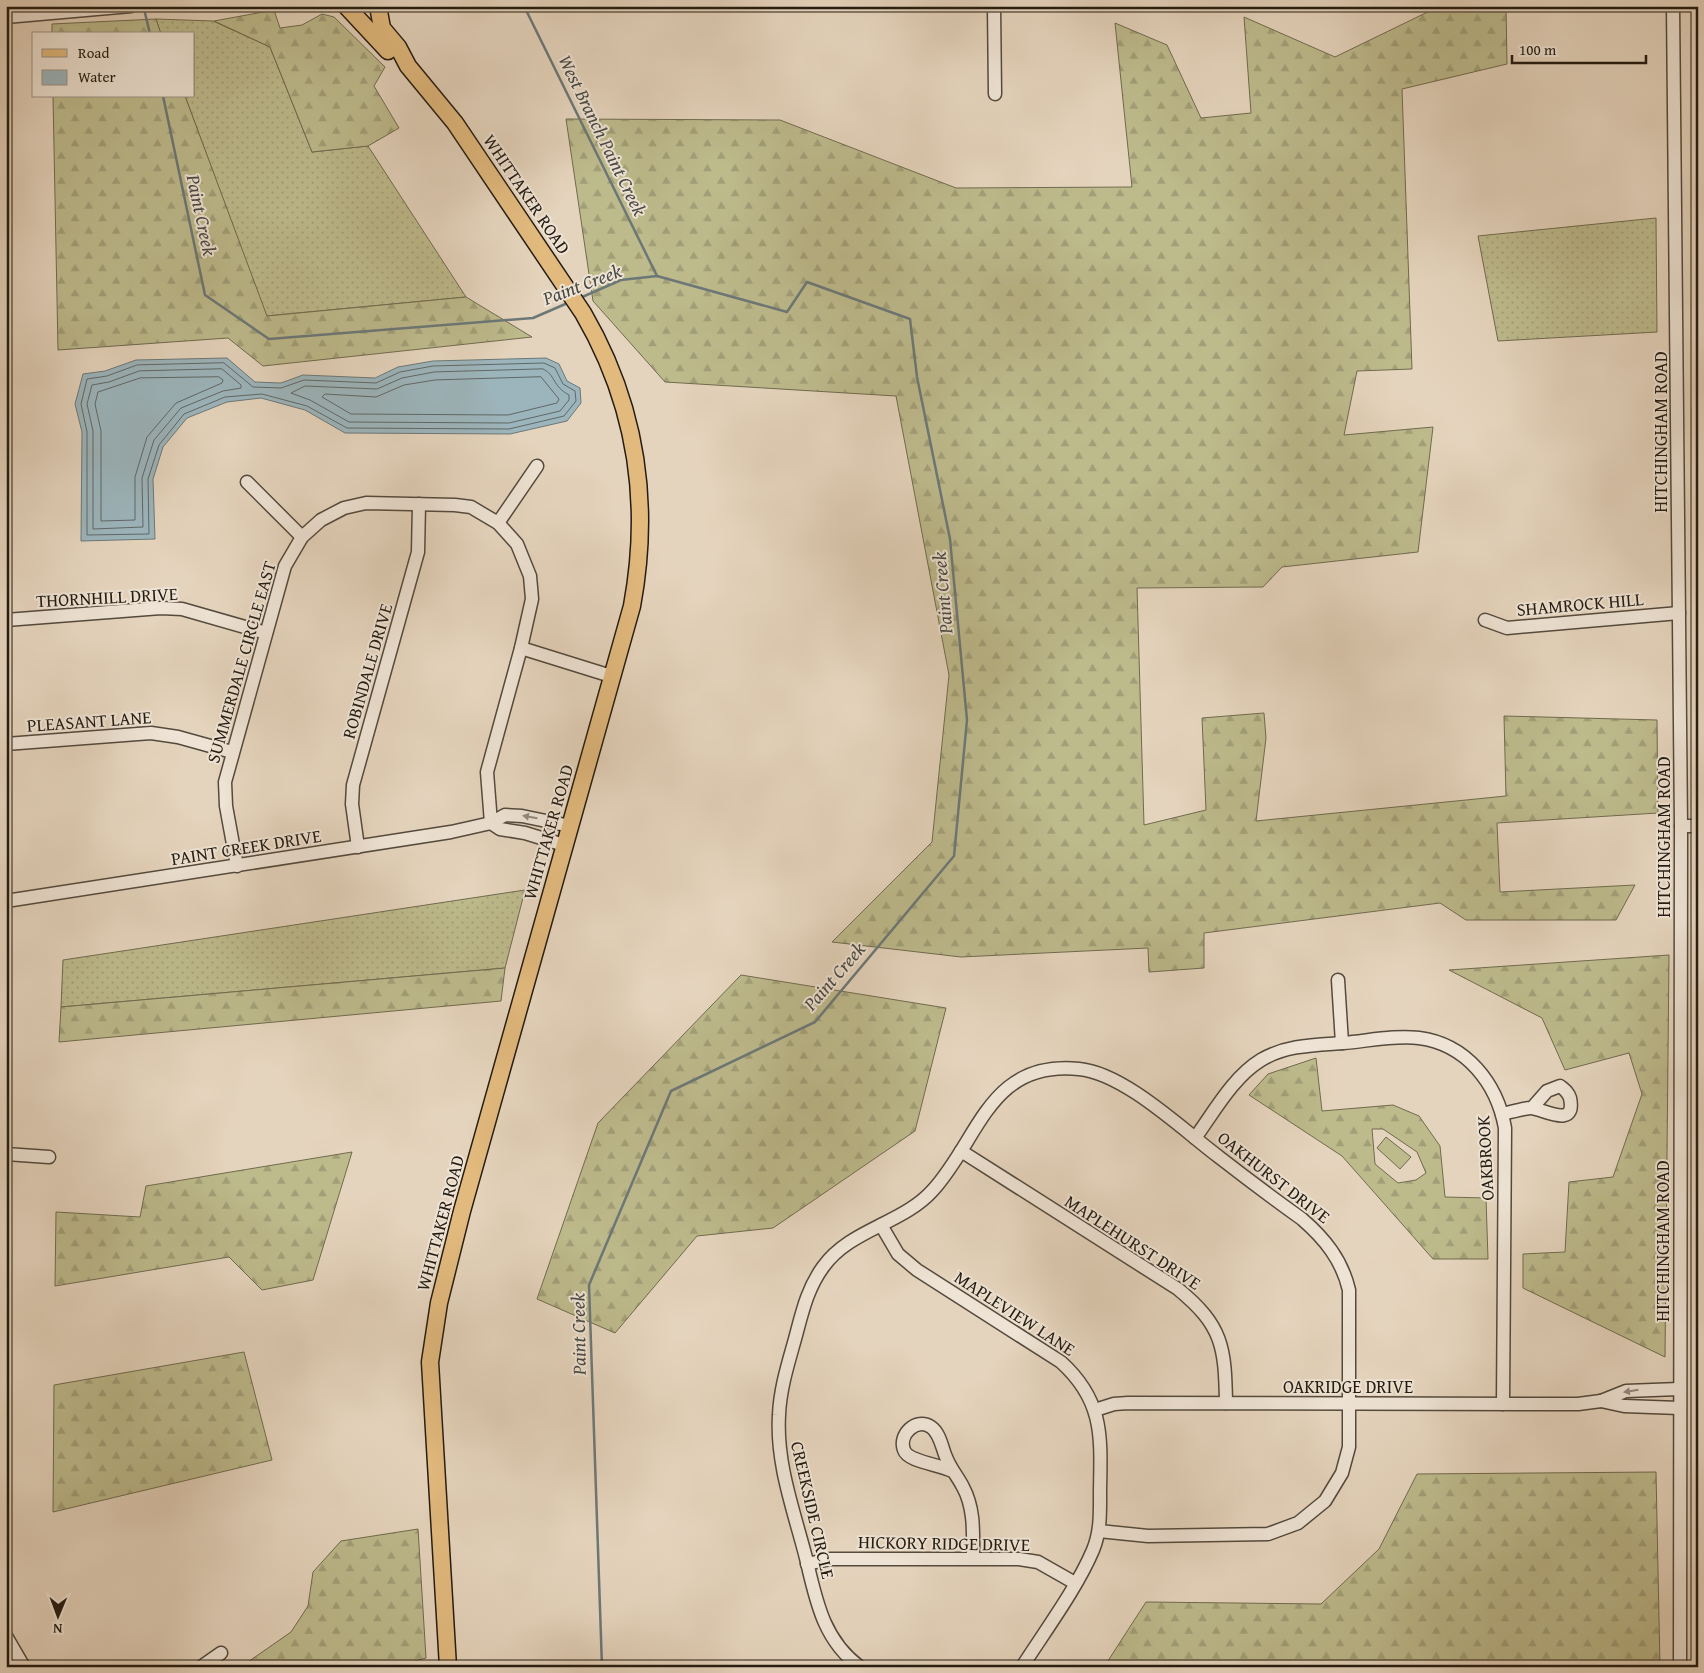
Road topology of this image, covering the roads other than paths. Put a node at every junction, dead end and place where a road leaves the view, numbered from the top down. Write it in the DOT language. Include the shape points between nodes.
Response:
graph roads {
  1 [pos="131,6"];
  2 [pos="370,6"];
  3 [pos="378,6"];
  4 [pos="994,6"];
  5 [pos="1673,6"];
  6 [pos="346,7"];
  7 [pos="6,17"];
  8 [pos="408,66"];
  9 [pos="995,94"];
  10 [pos="537,466"];
  11 [pos="247,482"];
  12 [pos="419,504"];
  13 [pos="498,523"];
  14 [pos="302,537"];
  15 [pos="1679,613"];
  16 [pos="6,620"];
  17 [pos="1485,620"];
  18 [pos="266,633"];
  19 [pos="521,648"];
  20 [pos="611,676"];
  21 [pos="6,744"];
  22 [pos="232,752"];
  23 [pos="491,823"];
  24 [pos="570,826"];
  25 [pos="1681,826"];
  26 [pos="1698,826"];
  27 [pos="564,845"];
  28 [pos="358,847"];
  29 [pos="236,866"];
  30 [pos="6,901"];
  31 [pos="1338,980"];
  32 [pos="1342,1043"];
  33 [pos="1532,1108"];
  34 [pos="1502,1114"];
  35 [pos="1195,1138"];
  36 [pos="961,1151"];
  37 [pos="6,1154"];
  38 [pos="49,1157"];
  39 [pos="881,1225"];
  40 [pos="1680,1388"];
  41 [pos="1601,1401"];
  42 [pos="1226,1403"];
  43 [pos="1350,1404"];
  44 [pos="1503,1404"];
  45 [pos="1679,1408"];
  46 [pos="1095,1410"];
  47 [pos="952,1471"];
  48 [pos="1099,1531"];
  49 [pos="973,1558"];
  50 [pos="807,1564"];
  51 [pos="1075,1583"];
  52 [pos="6,1636"];
  53 [pos="221,1653"];
  54 [pos="24,1667"];
  55 [pos="201,1667"];
  56 [pos="448,1667"];
  57 [pos="860,1667"];
  58 [pos="1022,1667"];
  59 [pos="1680,1667"];
  1 -- 7 [label="street"];
  2 -- 6 [label="main road" via="360,10"];
  3 -- 8 [label="main road, WHITTAKER ROAD" via="382,28"];
  4 -- 9 [label="street"];
  5 -- 15 [label="street, HITCHINGHAM ROAD"];
  6 -- 8 [label="main road, WHITTAKER ROAD"];
  8 -- 20 [label="main road, WHITTAKER ROAD" via="455,123 583,313 599,341 623,400 639,482 640,543 629,621"];
  10 -- 13 [label="street"];
  11 -- 14 [label="street"];
  12 -- 13 [label="street, SUMMERDALE CIRCLE EAST" via="471,508"];
  12 -- 14 [label="street, SUMMERDALE CIRCLE EAST" via="366,503 344,508 321,520"];
  12 -- 28 [label="street, ROBINDALE DRIVE" via="418,552 353,785 352,804"];
  13 -- 19 [label="street, SUMMERDALE CIRCLE EAST" via="517,544 530,576 531,609"];
  14 -- 18 [label="street, SUMMERDALE CIRCLE EAST" via="285,566"];
  15 -- 17 [label="street, SHAMROCK HILL" via="1507,628"];
  15 -- 25 [label="street, HITCHINGHAM ROAD"];
  16 -- 18 [label="street, THORNHILL DRIVE" via="175,608"];
  18 -- 22 [label="street, SUMMERDALE CIRCLE EAST"];
  19 -- 20 [label="street"];
  19 -- 23 [label="street, SUMMERDALE CIRCLE EAST" via="487,772"];
  20 -- 24 [label="main road, WHITTAKER ROAD"];
  21 -- 22 [label="street, PLEASANT LANE" via="151,733"];
  22 -- 29 [label="street, SUMMERDALE CIRCLE EAST" via="224,793"];
  24 -- 23 [label="street, PAINT CREEK DRIVE, one-way" via="512,815"];
  23 -- 27 [label="street, PAINT CREEK DRIVE" via="500,829"];
  23 -- 28 [label="street, PAINT CREEK DRIVE"];
  24 -- 27 [label="main road, WHITTAKER ROAD"];
  25 -- 26 [label="street"];
  25 -- 40 [label="street, HITCHINGHAM ROAD"];
  27 -- 56 [label="main road, WHITTAKER ROAD" via="452,1249 434,1331 430,1362"];
  28 -- 29 [label="street, PAINT CREEK DRIVE"];
  29 -- 30 [label="street, PAINT CREEK DRIVE"];
  31 -- 32 [label="street"];
  32 -- 34 [label="street, OAKBROOK" via="1403,1038 1429,1040 1444,1046 1467,1059 1482,1074"];
  32 -- 35 [label="street, OAKBROOK" via="1286,1049 1260,1060 1242,1076"];
  33 -- 34 [label="street"];
  34 -- 44 [label="street, OAKBROOK" via="1506,1142"];
  35 -- 36 [label="street, OAKHURST DRIVE" via="1122,1084 1084,1069 1067,1068 1028,1076 1006,1088 980,1118"];
  35 -- 43 [label="street, OAKHURST DRIVE" via="1302,1219 1333,1251 1349,1290"];
  36 -- 39 [label="street, CREEKSIDE CIRCLE" via="933,1191 916,1206"];
  36 -- 42 [label="street, MAPLEHURST DRIVE" via="1178,1289 1197,1305 1210,1320 1223,1352"];
  37 -- 38 [label="street"];
  39 -- 46 [label="street, MAPLEVIEW LANE" via="898,1254 917,1270 1061,1362 1080,1382"];
  39 -- 50 [label="street, CREEKSIDE CIRCLE" via="848,1243 826,1263 812,1282 782,1386 780,1457"];
  40 -- 41 [label="street, OAKRIDGE DRIVE, one-way" via="1626,1391"];
  40 -- 45 [label="street, HITCHINGHAM ROAD"];
  41 -- 44 [label="street, OAKRIDGE DRIVE"];
  41 -- 45 [label="street, OAKRIDGE DRIVE" via="1624,1406"];
  42 -- 43 [label="street, OAKRIDGE DRIVE"];
  42 -- 46 [label="street, OAKRIDGE DRIVE" via="1128,1403"];
  43 -- 44 [label="street, OAKRIDGE DRIVE"];
  43 -- 48 [label="street, OAKHURST DRIVE" via="1349,1447 1342,1473 1325,1501 1298,1523 1268,1534 1251,1535 1148,1536"];
  45 -- 59 [label="street, HITCHINGHAM ROAD"];
  46 -- 48 [label="street, MAPLEVIEW LANE" via="1101,1433"];
  47 -- 49 [label="street" via="963,1485 970,1503"];
  48 -- 51 [label="street, MAPLEVIEW LANE" via="1094,1549"];
  49 -- 50 [label="street, HICKORY RIDGE DRIVE" via="830,1560"];
  49 -- 51 [label="street, HICKORY RIDGE DRIVE" via="1038,1562"];
  50 -- 57 [label="street, CREEKSIDE CIRCLE" via="826,1628 839,1648"];
  51 -- 58 [label="street, MAPLEVIEW LANE"];
  52 -- 54 [label="street"];
  53 -- 55 [label="street"];
}
